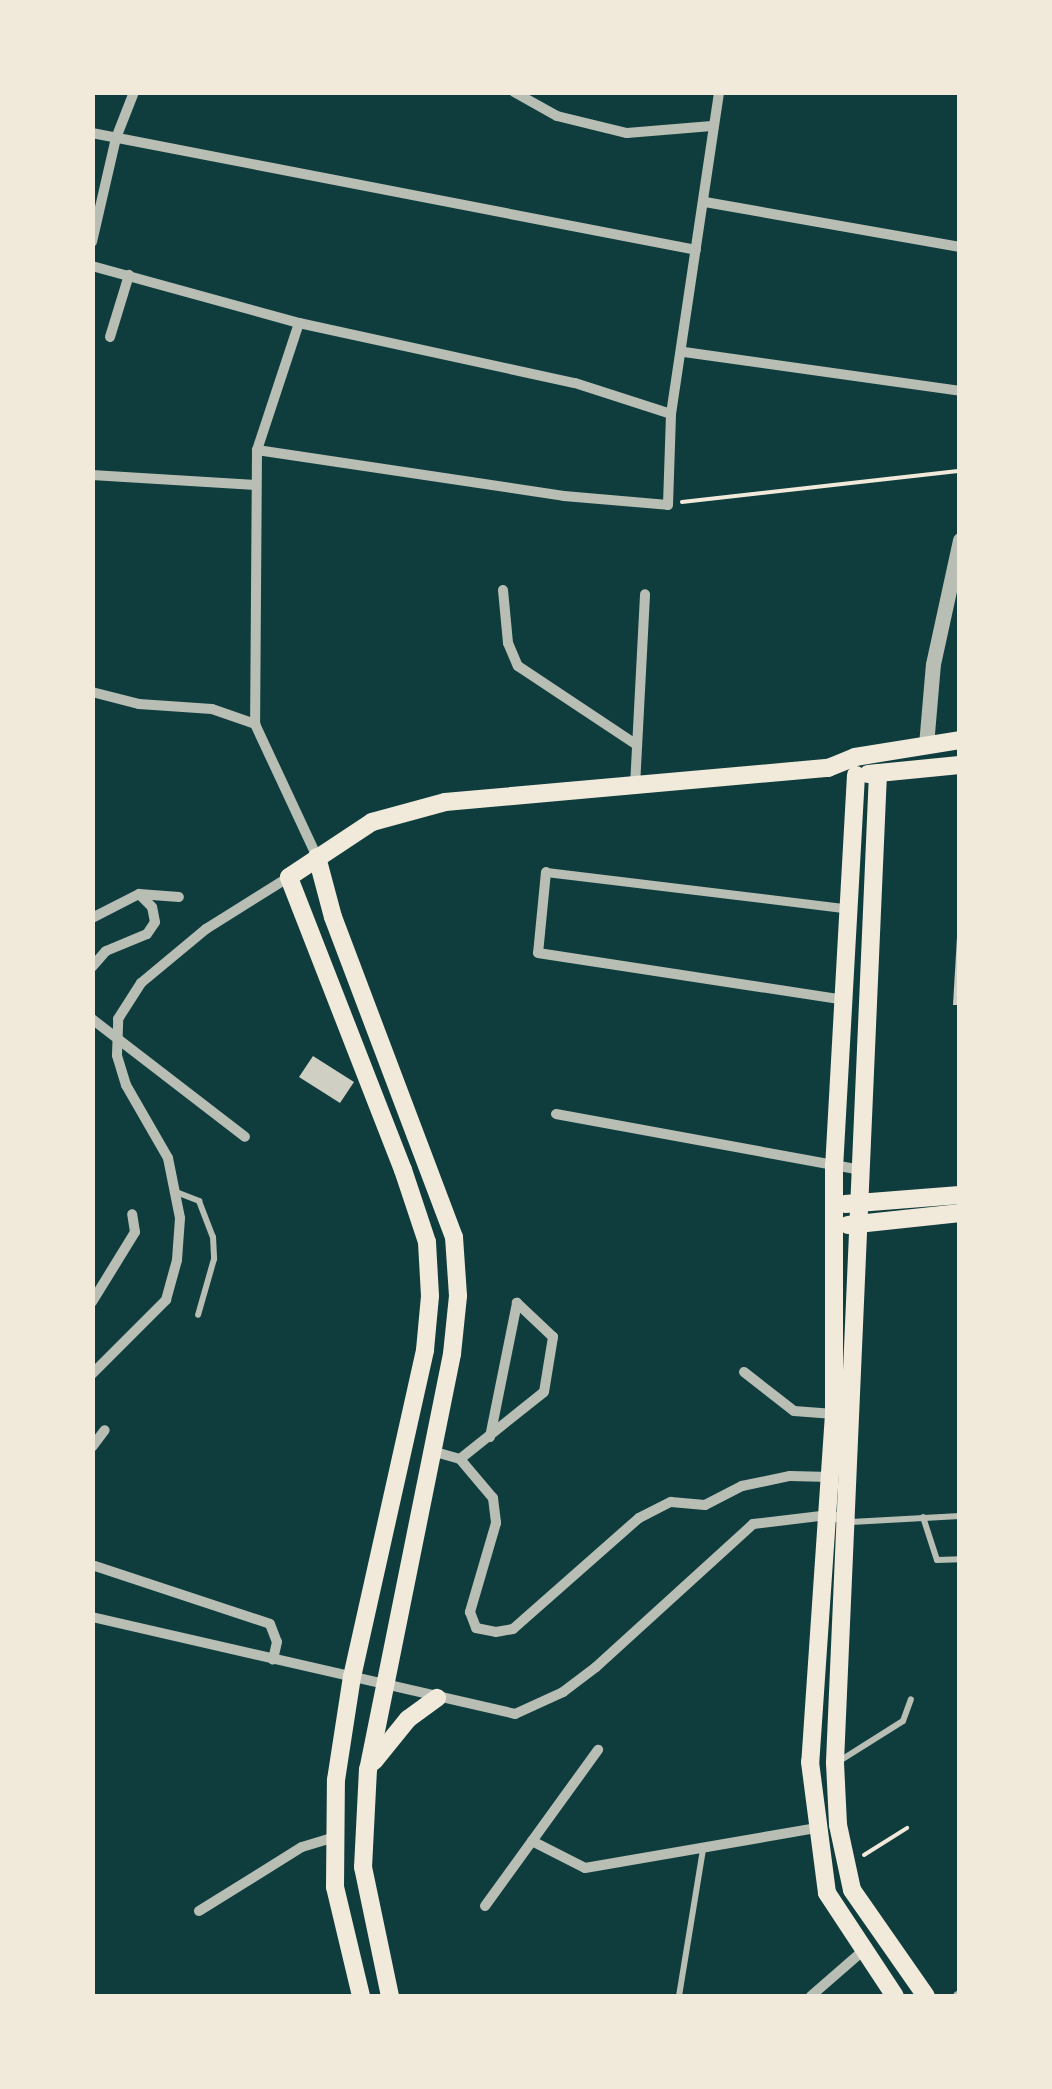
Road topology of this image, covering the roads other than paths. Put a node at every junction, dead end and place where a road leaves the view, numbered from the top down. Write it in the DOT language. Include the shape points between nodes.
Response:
graph roads {
  1 [pos="134,92"];
  2 [pos="514,92"];
  3 [pos="720,92"];
  4 [pos="712,126"];
  5 [pos="92,133"];
  6 [pos="116,138"];
  7 [pos="706,202"];
  8 [pos="92,242"];
  9 [pos="960,247"];
  10 [pos="696,250"];
  11 [pos="92,266"];
  12 [pos="129,276"];
  13 [pos="298,323"];
  14 [pos="110,337"];
  15 [pos="684,352"];
  16 [pos="960,391"];
  17 [pos="670,414"];
  18 [pos="258,450"];
  19 [pos="92,475"];
  20 [pos="256,484"];
  21 [pos="960,540"];
  22 [pos="502,590"];
  23 [pos="645,594"];
  24 [pos="92,692"];
  25 [pos="256,724"];
  26 [pos="960,740"];
  27 [pos="637,745"];
  28 [pos="926,745"];
  29 [pos="877,764"];
  30 [pos="960,764"];
  31 [pos="856,766"];
  32 [pos="634,787"];
  33 [pos="317,857"];
  34 [pos="546,872"];
  35 [pos="288,877"];
  36 [pos="139,894"];
  37 [pos="179,897"];
  38 [pos="845,908"];
  39 [pos="92,918"];
  40 [pos="92,966"];
  41 [pos="840,999"];
  42 [pos="92,1018"];
  43 [pos="116,1042"];
  44 [pos="556,1114"];
  45 [pos="246,1137"];
  46 [pos="834,1165"];
  47 [pos="857,1169"];
  48 [pos="174,1191"];
  49 [pos="960,1195"];
  50 [pos="858,1204"];
  51 [pos="833,1205"];
  52 [pos="960,1213"];
  53 [pos="132,1214"];
  54 [pos="859,1224"];
  55 [pos="832,1225"];
  56 [pos="92,1302"];
  57 [pos="198,1316"];
  58 [pos="744,1372"];
  59 [pos="92,1374"];
  60 [pos="834,1414"];
  61 [pos="105,1430"];
  62 [pos="490,1437"];
  63 [pos="92,1447"];
  64 [pos="432,1451"];
  65 [pos="460,1459"];
  66 [pos="831,1477"];
  67 [pos="829,1515"];
  68 [pos="960,1516"];
  69 [pos="923,1517"];
  70 [pos="850,1522"];
  71 [pos="960,1558"];
  72 [pos="95,1566"];
  73 [pos="92,1617"];
  74 [pos="273,1660"];
  75 [pos="352,1676"];
  76 [pos="385,1682"];
  77 [pos="438,1698"];
  78 [pos="911,1700"];
  79 [pos="598,1750"];
  80 [pos="835,1763"];
  81 [pos="368,1770"];
  82 [pos="816,1828"];
  83 [pos="332,1838"];
  84 [pos="532,1841"];
  85 [pos="703,1849"];
  86 [pos="485,1906"];
  87 [pos="199,1911"];
  88 [pos="864,1950"];
  89 [pos="360,1996"];
  90 [pos="390,1996"];
  91 [pos="679,1996"];
  92 [pos="811,1996"];
  93 [pos="895,1996"];
  94 [pos="926,1996"];
  1 -- 6 [label="street"];
  2 -- 4 [label="street" via="558,116 627,132"];
  3 -- 4 [label="street"];
  4 -- 7 [label="street"];
  5 -- 6 [label="street"];
  6 -- 8 [label="street"];
  6 -- 10 [label="street"];
  7 -- 9 [label="street"];
  7 -- 10 [label="street"];
  10 -- 15 [label="street"];
  11 -- 12 [label="street"];
  12 -- 13 [label="street"];
  12 -- 14 [label="street"];
  13 -- 17 [label="street" via="575,382"];
  13 -- 18 [label="street"];
  15 -- 16 [label="street"];
  15 -- 17 [label="street"];
  17 -- 18 [label="street" via="668,505"];
  18 -- 20 [label="street"];
  19 -- 20 [label="street"];
  20 -- 25 [label="street"];
  21 -- 28 [label="street" via="933,664"];
  22 -- 27 [label="street" via="508,644 518,666"];
  23 -- 27 [label="street"];
  24 -- 25 [label="street" via="139,704 212,709"];
  25 -- 33 [label="street"];
  26 -- 28 [label="main road"];
  27 -- 32 [label="street"];
  28 -- 29 [label="main road"];
  29 -- 30 [label="main road"];
  29 -- 31 [label="main road"];
  29 -- 47 [label="main road"];
  31 -- 32 [label="main road"];
  31 -- 38 [label="main road"];
  32 -- 33 [label="main road" via="446,802 372,822"];
  33 -- 35 [label="main road"];
  33 -- 64 [label="main road" via="332,917 454,1237 452,1354"];
  34 -- 38 [label="street"];
  34 -- 41 [label="street" via="538,953"];
  35 -- 43 [label="street" via="141,983 118,1019"];
  35 -- 75 [label="main road" via="427,1242 425,1350"];
  36 -- 37 [label="street"];
  36 -- 39 [label="street"];
  36 -- 40 [label="street" via="152,907 147,934 106,951"];
  38 -- 41 [label="main road"];
  41 -- 46 [label="main road"];
  42 -- 43 [label="street"];
  43 -- 45 [label="street"];
  43 -- 48 [label="street" via="126,1085 168,1158"];
  44 -- 46 [label="street"];
  46 -- 47 [label="street"];
  46 -- 51 [label="main road"];
  47 -- 50 [label="main road"];
  48 -- 57 [label="lane" via="199,1201 213,1236"];
  48 -- 59 [label="street" via="178,1260 166,1300"];
  49 -- 50 [label="main road"];
  50 -- 51 [label="main road"];
  50 -- 54 [label="main road"];
  51 -- 55 [label="main road"];
  52 -- 54 [label="main road"];
  53 -- 56 [label="street" via="135,1232"];
  54 -- 55 [label="main road"];
  54 -- 70 [label="main road"];
  55 -- 60 [label="main road"];
  58 -- 60 [label="street" via="794,1411"];
  60 -- 66 [label="main road"];
  61 -- 63 [label="street"];
  62 -- 62 [label="street" via="544,1392 553,1338 517,1303"];
  62 -- 65 [label="street"];
  64 -- 65 [label="street"];
  64 -- 76 [label="main road"];
  65 -- 66 [label="street" via="496,1510 470,1612 476,1628 496,1632 514,1629 640,1518 670,1502 705,1504 742,1486 790,1476"];
  66 -- 67 [label="main road"];
  67 -- 70 [label="street"];
  67 -- 77 [label="street" via="753,1524 563,1692 514,1714"];
  67 -- 82 [label="main road" via="810,1762"];
  68 -- 69 [label="lane"];
  69 -- 70 [label="lane"];
  69 -- 71 [label="lane" via="937,1560"];
  70 -- 80 [label="main road"];
  72 -- 74 [label="street" via="270,1624 277,1642"];
  73 -- 74 [label="street"];
  74 -- 75 [label="street"];
  75 -- 76 [label="street"];
  75 -- 83 [label="main road"];
  76 -- 77 [label="street"];
  76 -- 81 [label="main road"];
  77 -- 81 [label="main road" via="390,1738"];
  78 -- 80 [label="lane" via="903,1721"];
  79 -- 84 [label="street"];
  80 -- 94 [label="main road" via="852,1890"];
  81 -- 90 [label="main road" via="363,1867"];
  82 -- 85 [label="street"];
  82 -- 88 [label="main road" via="828,1893"];
  83 -- 87 [label="street" via="302,1847"];
  83 -- 89 [label="main road" via="335,1887"];
  84 -- 85 [label="street" via="585,1868"];
  84 -- 86 [label="street"];
  85 -- 91 [label="lane"];
  88 -- 92 [label="street"];
  88 -- 93 [label="main road"];
}
